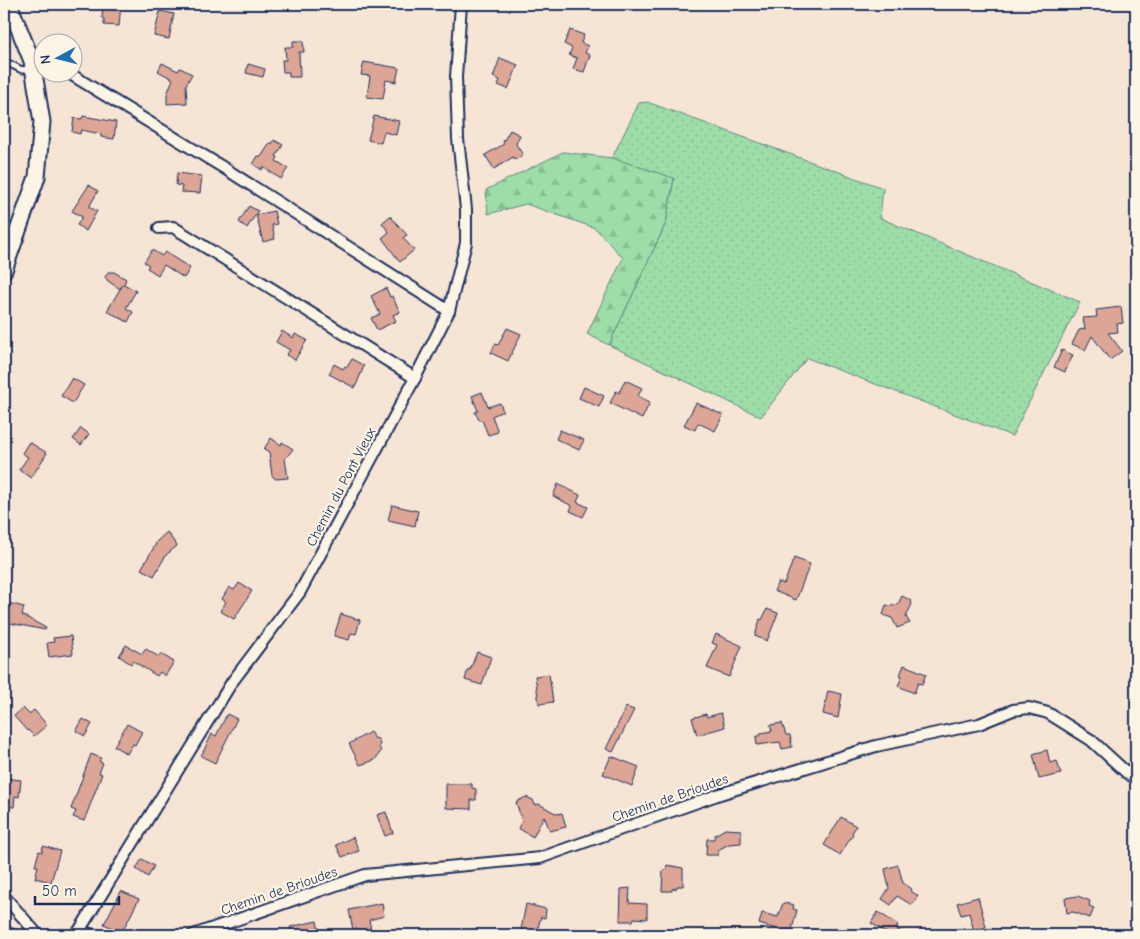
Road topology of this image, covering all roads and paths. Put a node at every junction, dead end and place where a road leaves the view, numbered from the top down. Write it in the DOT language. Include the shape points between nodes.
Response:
graph roads {
  1 [pos="9,4"];
  2 [pos="461,4"];
  3 [pos="32,55"];
  4 [pos="4,61"];
  5 [pos="32,66"];
  6 [pos="82,81"];
  7 [pos="38,82"];
  8 [pos="159,228"];
  9 [pos="4,270"];
  10 [pos="449,311"];
  11 [pos="415,378"];
  12 [pos="1136,779"];
  13 [pos="4,896"];
  14 [pos="77,933"];
  15 [pos="38,935"];
  16 [pos="94,935"];
  17 [pos="194,935"];
  1 -- 3 [label="main road"];
  2 -- 10 [label="street, Chemin du Pont Vieux" via="456,76 466,243"];
  4 -- 5 [label="lane" via="22,70"];
  6 -- 10 [label="street"];
  7 -- 9 [label="main road" via="42,122 37,177"];
  8 -- 11 [label="street" via="173,226"];
  10 -- 11 [label="street, Chemin du Pont Vieux"];
  11 -- 14 [label="street, Chemin du Pont Vieux" via="300,592 232,682"];
  12 -- 17 [label="street, Chemin de Brioudes" via="1091,740 1048,713 1029,708 1013,710 979,724 876,746 720,794 540,858 365,874"];
  13 -- 15 [label="street"];
  14 -- 16 [label="street"];
}
